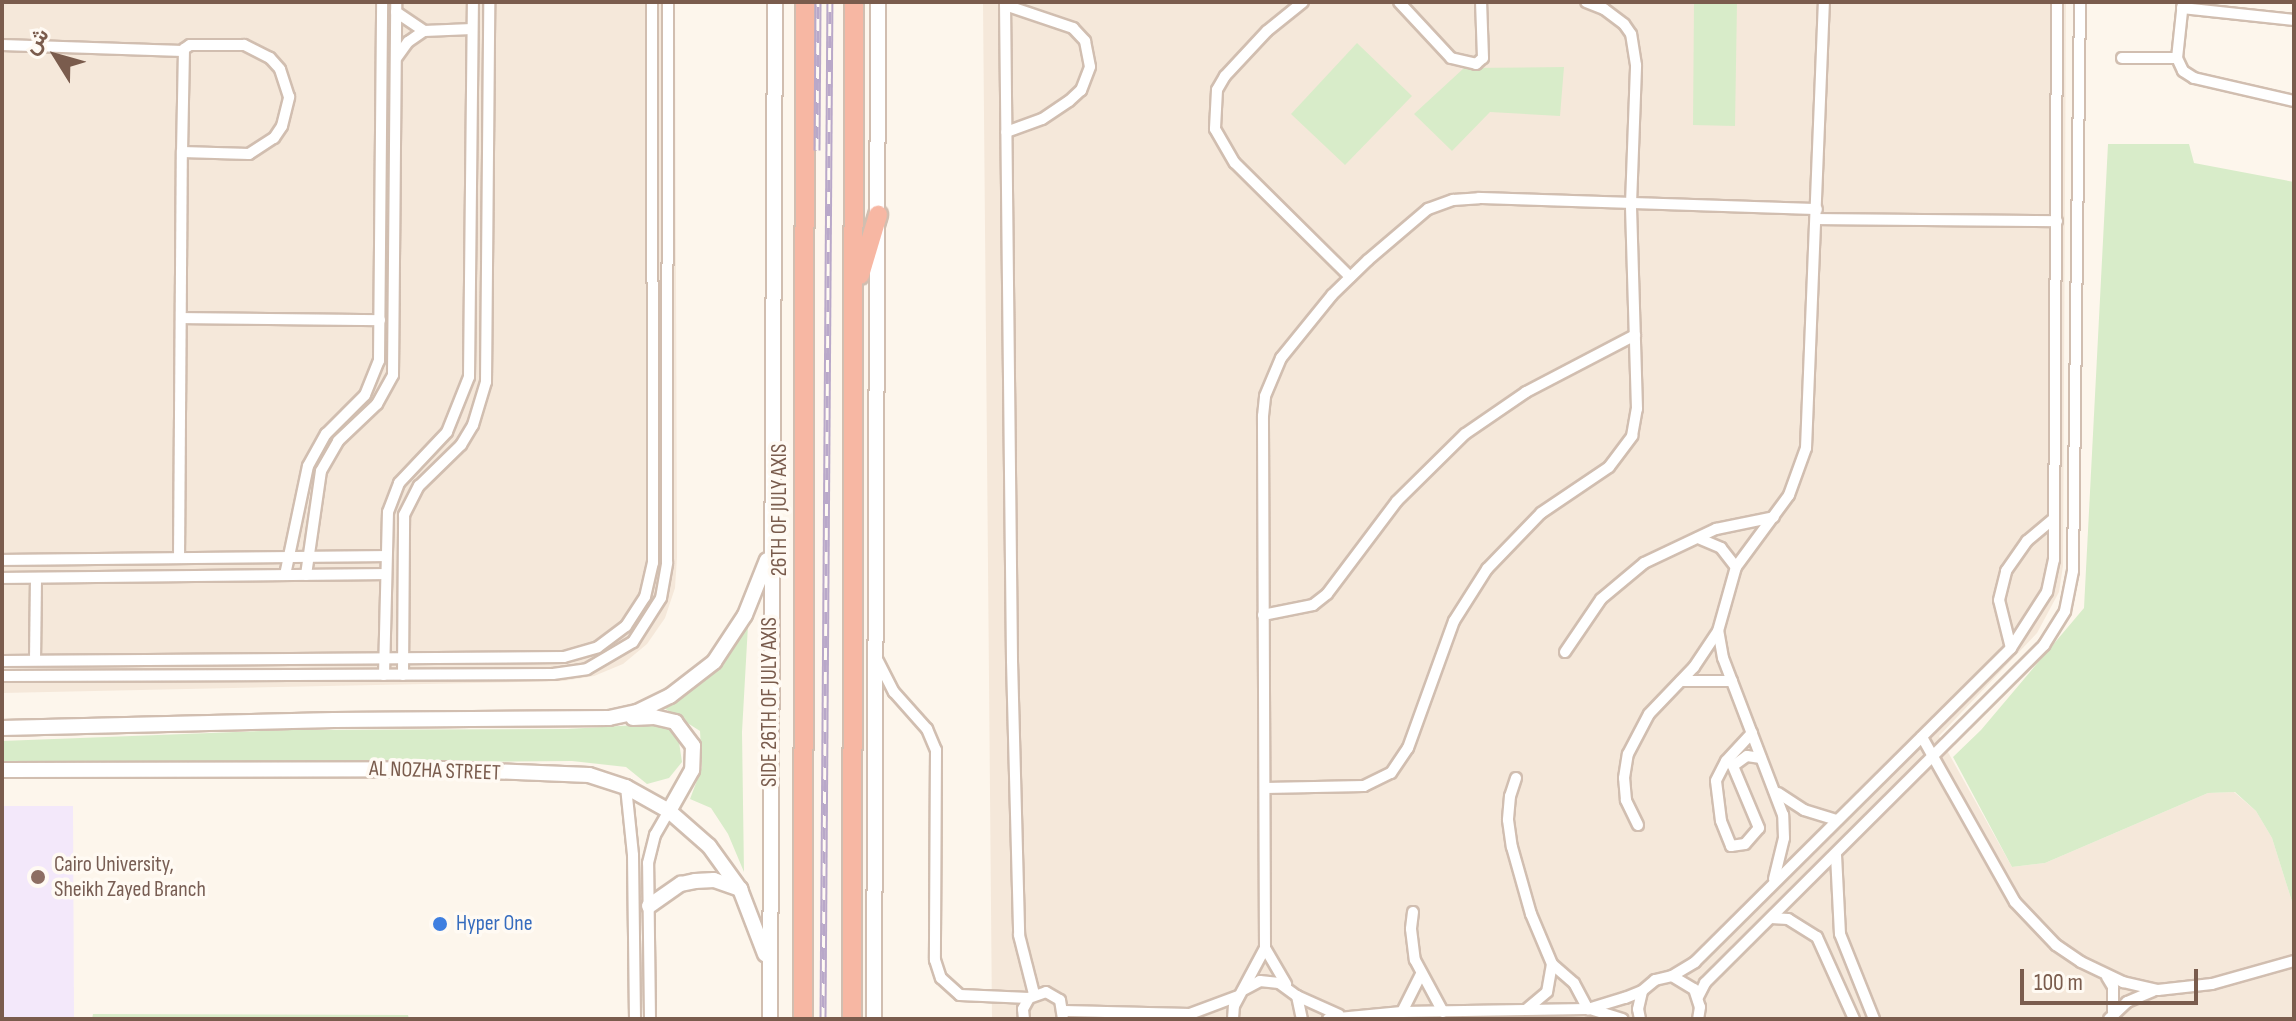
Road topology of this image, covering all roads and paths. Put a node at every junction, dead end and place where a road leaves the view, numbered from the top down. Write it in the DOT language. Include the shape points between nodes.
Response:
graph roads {
  1 [pos="382,2"];
  2 [pos="473,2"];
  3 [pos="489,2"];
  4 [pos="652,2"];
  5 [pos="668,2"];
  6 [pos="775,2"];
  7 [pos="805,2"];
  8 [pos="854,2"];
  9 [pos="878,2"];
  10 [pos="1303,2"];
  11 [pos="1399,2"];
  12 [pos="1481,2"];
  13 [pos="1586,2"];
  14 [pos="1824,2"];
  15 [pos="2057,2"];
  16 [pos="2080,2"];
  17 [pos="1005,4"];
  18 [pos="2183,5"];
  19 [pos="396,7"];
  20 [pos="2294,20"];
  21 [pos="472,29"];
  22 [pos="424,31"];
  23 [pos="2,45"];
  24 [pos="183,51"];
  25 [pos="2122,58"];
  26 [pos="2177,58"];
  27 [pos="396,59"];
  28 [pos="2294,101"];
  29 [pos="1006,132"];
  30 [pos="182,152"];
  31 [pos="1631,204"];
  32 [pos="1816,214"];
  33 [pos="878,215"];
  34 [pos="2057,221"];
  35 [pos="1350,277"];
  36 [pos="854,296"];
  37 [pos="181,318"];
  38 [pos="380,320"];
  39 [pos="1635,335"];
  40 [pos="1774,517"];
  41 [pos="2054,518"];
  42 [pos="1698,538"];
  43 [pos="770,551"];
  44 [pos="308,556"];
  45 [pos="386,556"];
  46 [pos="288,557"];
  47 [pos="179,558"];
  48 [pos="2,560"];
  49 [pos="1736,567"];
  50 [pos="386,574"];
  51 [pos="285,575"];
  52 [pos="306,575"];
  53 [pos="2,578"];
  54 [pos="36,578"];
  55 [pos="650,580"];
  56 [pos="666,581"];
  57 [pos="1263,615"];
  58 [pos="1718,631"];
  59 [pos="2011,648"];
  60 [pos="1565,652"];
  61 [pos="384,658"];
  62 [pos="403,658"];
  63 [pos="877,659"];
  64 [pos="35,660"];
  65 [pos="2,661"];
  66 [pos="384,675"];
  67 [pos="403,675"];
  68 [pos="2,676"];
  69 [pos="1681,681"];
  70 [pos="1732,681"];
  71 [pos="609,718"];
  72 [pos="2,728"];
  73 [pos="1752,733"];
  74 [pos="1922,737"];
  75 [pos="1934,755"];
  76 [pos="1761,758"];
  77 [pos="1729,764"];
  78 [pos="2,770"];
  79 [pos="1516,778"];
  80 [pos="626,787"];
  81 [pos="1265,788"];
  82 [pos="1776,792"];
  83 [pos="669,811"];
  84 [pos="1836,820"];
  85 [pos="1638,825"];
  86 [pos="1836,855"];
  87 [pos="1772,884"];
  88 [pos="740,889"];
  89 [pos="649,906"];
  90 [pos="1413,912"];
  91 [pos="1771,918"];
  92 [pos="1265,948"];
  93 [pos="2294,961"];
  94 [pos="1552,964"];
  95 [pos="770,968"];
  96 [pos="1421,974"];
  97 [pos="1672,976"];
  98 [pos="2106,976"];
  99 [pos="1288,987"];
  100 [pos="2158,990"];
  101 [pos="1642,991"];
  102 [pos="1241,993"];
  103 [pos="1032,996"];
  104 [pos="1297,996"];
  105 [pos="1698,997"];
  106 [pos="1588,1009"];
  107 [pos="1504,1010"];
  108 [pos="1525,1010"];
  109 [pos="1402,1012"];
  110 [pos="1420,1012"];
  111 [pos="1443,1012"];
  112 [pos="1190,1014"];
  113 [pos="1063,1015"];
  114 [pos="1341,1015"];
  115 [pos="2111,1016"];
  116 [pos="635,1017"];
  117 [pos="650,1017"];
  118 [pos="770,1019"];
  119 [pos="803,1019"];
  120 [pos="852,1019"];
  121 [pos="874,1019"];
  122 [pos="1024,1019"];
  123 [pos="1204,1019"];
  124 [pos="1233,1019"];
  125 [pos="1302,1019"];
  126 [pos="1328,1019"];
  127 [pos="1431,1019"];
  128 [pos="1491,1019"];
  129 [pos="1623,1019"];
  130 [pos="1640,1019"];
  131 [pos="1698,1019"];
  132 [pos="1854,1019"];
  133 [pos="1874,1019"];
  1 -- 38 [label="street"];
  2 -- 21 [label="street"];
  3 -- 62 [label="street" via="486,382 461,445 419,486 404,515"];
  4 -- 55 [label="street"];
  5 -- 56 [label="street"];
  6 -- 43 [label="main road, SIDE 26TH OF JULY AXIS"];
  7 -- 119 [label="highway, 26TH OF JULY AXIS"];
  8 -- 36 [label="highway"];
  9 -- 33 [label="main road"];
  10 -- 35 [label="street" via="1225,76 1217,90 1215,129 1235,163"];
  11 -- 12 [label="street" via="1451,58 1476,64 1483,58"];
  13 -- 31 [label="street" via="1624,24 1634,47"];
  14 -- 32 [label="street"];
  15 -- 34 [label="street"];
  16 -- 75 [label="street" via="2071,592 2044,645"];
  17 -- 29 [label="street"];
  17 -- 29 [label="street" via="1073,28 1085,41 1090,67 1081,90 1069,101 1042,119"];
  18 -- 20 [label="street"];
  18 -- 26 [label="street"];
  19 -- 22 [label="street"];
  19 -- 27 [label="street"];
  21 -- 22 [label="street"];
  21 -- 45 [label="street" via="469,377 447,432 392,497"];
  22 -- 27 [label="street"];
  23 -- 24 [label="street"];
  24 -- 30 [label="street"];
  24 -- 30 [label="street" via="190,45 258,50 280,69 289,97 282,126 249,154"];
  25 -- 26 [label="street"];
  26 -- 28 [label="street" via="2194,78"];
  27 -- 44 [label="street" via="393,375 377,404 338,441 321,471"];
  29 -- 103 [label="street" via="1019,935"];
  30 -- 37 [label="street"];
  31 -- 32 [label="street"];
  31 -- 35 [label="street" via="1453,200 1406,225"];
  31 -- 39 [label="street"];
  32 -- 34 [label="street"];
  32 -- 40 [label="street" via="1806,448 1800,474"];
  33 -- 36 [label="highway"];
  33 -- 63 [label="main road"];
  34 -- 41 [label="street"];
  35 -- 57 [label="street" via="1281,358 1265,396"];
  36 -- 120 [label="highway"];
  37 -- 38 [label="street"];
  37 -- 47 [label="street"];
  38 -- 46 [label="street" via="376,373 365,395 316,449 302,483"];
  39 -- 57 [label="street" via="1526,392 1465,434 1397,501 1327,594 1313,605"];
  39 -- 81 [label="street" via="1637,409 1632,436 1609,467 1541,513 1480,579 1439,655 1402,760 1379,781 1364,786"];
  40 -- 42 [label="street" via="1742,521"];
  40 -- 49 [label="street"];
  41 -- 59 [label="street" via="2047,592"];
  41 -- 59 [label="street" via="2027,541 2006,571 1999,600"];
  42 -- 49 [label="street" via="1721,548"];
  42 -- 60 [label="street" via="1658,554 1628,574 1589,613"];
  43 -- 71 [label="main road" via="745,615 714,662 670,696"];
  43 -- 95 [label="main road, SIDE 26TH OF JULY AXIS"];
  44 -- 45 [label="street"];
  44 -- 46 [label="street"];
  44 -- 52 [label="street"];
  45 -- 50 [label="street"];
  46 -- 47 [label="street"];
  46 -- 51 [label="street"];
  47 -- 48 [label="street"];
  49 -- 58 [label="street"];
  50 -- 52 [label="street"];
  50 -- 61 [label="street"];
  51 -- 52 [label="street"];
  51 -- 54 [label="street"];
  53 -- 54 [label="street"];
  54 -- 64 [label="street"];
  55 -- 56 [label="street"];
  55 -- 62 [label="street" via="626,626 581,654"];
  56 -- 67 [label="street" via="654,614 633,642 587,669"];
  57 -- 81 [label="street"];
  58 -- 69 [label="street"];
  58 -- 70 [label="street"];
  59 -- 74 [label="street"];
  61 -- 62 [label="street"];
  61 -- 64 [label="street"];
  61 -- 66 [label="street"];
  62 -- 67 [label="street"];
  63 -- 103 [label="street" via="936,750 935,960 941,978 960,995"];
  63 -- 121 [label="main road"];
  64 -- 65 [label="street"];
  66 -- 67 [label="street"];
  66 -- 68 [label="street"];
  69 -- 70 [label="street"];
  69 -- 85 [label="street" via="1649,714 1628,754 1626,800"];
  70 -- 73 [label="street"];
  71 -- 72 [label="main road"];
  71 -- 83 [label="main road" via="665,719 689,738 692,770"];
  73 -- 76 [label="street"];
  73 -- 77 [label="street"];
  74 -- 75 [label="street"];
  74 -- 84 [label="street"];
  75 -- 86 [label="street"];
  75 -- 98 [label="street" via="2015,902 2056,945"];
  76 -- 77 [label="street" via="1747,756"];
  76 -- 82 [label="street"];
  77 -- 77 [label="street" via="1716,781 1716,792 1726,840 1738,848 1752,839 1759,822"];
  78 -- 80 [label="main road, AL NOZHA STREET" via="570,773"];
  79 -- 94 [label="street" via="1508,820 1512,847"];
  80 -- 83 [label="main road, AL NOZHA STREET"];
  80 -- 116 [label="street" via="633,855"];
  81 -- 92 [label="street"];
  82 -- 84 [label="street" via="1804,810"];
  82 -- 87 [label="street" via="1784,838"];
  83 -- 88 [label="main road, AL NOZHA STREET" via="709,846"];
  83 -- 89 [label="street" via="649,854"];
  84 -- 87 [label="street"];
  86 -- 91 [label="street"];
  86 -- 133 [label="street" via="1838,927"];
  87 -- 97 [label="street" via="1695,962"];
  88 -- 89 [label="main road" via="714,880 695,881 681,884"];
  88 -- 95 [label="main road, AL NOZHA STREET"];
  89 -- 117 [label="street"];
  90 -- 96 [label="street" via="1411,944"];
  91 -- 105 [label="street" via="1705,983"];
  91 -- 132 [label="street" via="1796,922 1817,937"];
  92 -- 99 [label="street"];
  92 -- 102 [label="street"];
  93 -- 100 [label="street" via="2212,984"];
  94 -- 106 [label="street" via="1574,983"];
  94 -- 108 [label="street" via="1547,992"];
  95 -- 118 [label="main road, SIDE 26TH OF JULY AXIS"];
  96 -- 109 [label="street"];
  96 -- 111 [label="street"];
  97 -- 101 [label="street" via="1655,980"];
  97 -- 105 [label="street" via="1688,983"];
  98 -- 100 [label="street"];
  98 -- 115 [label="street" via="2113,987"];
  99 -- 102 [label="street" via="1270,981"];
  99 -- 104 [label="street"];
  100 -- 115 [label="street" via="2127,1002"];
  101 -- 106 [label="street"];
  101 -- 130 [label="street"];
  102 -- 112 [label="street"];
  102 -- 124 [label="street"];
  103 -- 113 [label="street" via="1056,996"];
  103 -- 122 [label="street" via="1023,1009"];
  104 -- 114 [label="street"];
  104 -- 125 [label="street"];
  105 -- 131 [label="street"];
  106 -- 108 [label="street"];
  106 -- 129 [label="street"];
  107 -- 108 [label="street"];
  107 -- 111 [label="street"];
  107 -- 128 [label="street"];
  109 -- 110 [label="street"];
  109 -- 114 [label="street"];
  110 -- 111 [label="street"];
  110 -- 127 [label="street"];
  112 -- 113 [label="street"];
  112 -- 123 [label="street"];
  114 -- 126 [label="street"];
  116 -- 117 [label="street"];
}
